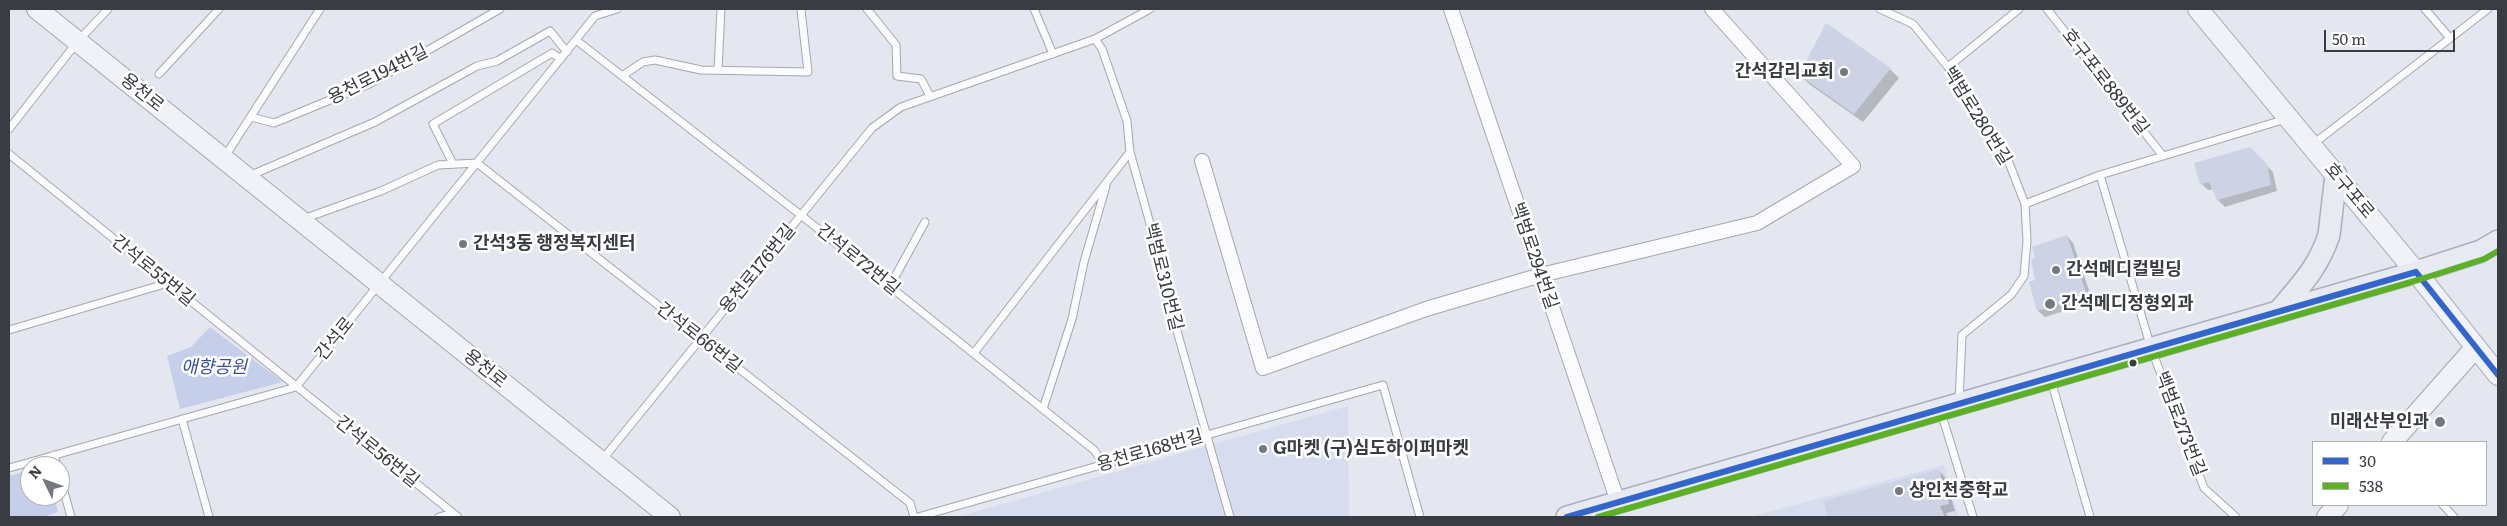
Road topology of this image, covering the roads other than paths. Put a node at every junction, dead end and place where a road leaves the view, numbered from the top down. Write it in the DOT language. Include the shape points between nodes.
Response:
graph roads {
  1 [pos="37,9"];
  2 [pos="108,9"];
  3 [pos="219,9"];
  4 [pos="320,9"];
  5 [pos="500,9"];
  6 [pos="617,9"];
  7 [pos="721,9"];
  8 [pos="867,9"];
  9 [pos="1034,9"];
  10 [pos="1150,9"];
  11 [pos="1451,9"];
  12 [pos="1712,9"];
  13 [pos="1880,9"];
  14 [pos="2019,9"];
  15 [pos="2047,9"];
  16 [pos="2198,9"];
  17 [pos="2425,9"];
  18 [pos="2488,9"];
  19 [pos="801,10"];
  20 [pos="2450,38"];
  21 [pos="1095,39"];
  22 [pos="576,40"];
  23 [pos="78,42"];
  24 [pos="567,52"];
  25 [pos="1053,54"];
  26 [pos="561,59"];
  27 [pos="1948,67"];
  28 [pos="718,70"];
  29 [pos="159,74"];
  30 [pos="622,76"];
  31 [pos="930,96"];
  32 [pos="251,116"];
  33 [pos="2288,118"];
  34 [pos="9,129"];
  35 [pos="2312,146"];
  36 [pos="1130,152"];
  37 [pos="9,154"];
  38 [pos="2163,156"];
  39 [pos="224,158"];
  40 [pos="1202,161"];
  41 [pos="477,163"];
  42 [pos="453,164"];
  43 [pos="2100,175"];
  44 [pos="2336,175"];
  45 [pos="247,177"];
  46 [pos="1108,181"];
  47 [pos="2025,204"];
  48 [pos="802,216"];
  49 [pos="300,220"];
  50 [pos="925,222"];
  51 [pos="2498,241"];
  52 [pos="2416,272"];
  53 [pos="1541,275"];
  54 [pos="168,283"];
  55 [pos="380,284"];
  56 [pos="890,286"];
  57 [pos="2279,311"];
  58 [pos="9,330"];
  59 [pos="701,339"];
  60 [pos="2151,348"];
  61 [pos="2475,348"];
  62 [pos="974,352"];
  63 [pos="2498,375"];
  64 [pos="2051,377"];
  65 [pos="296,387"];
  66 [pos="1949,407"];
  67 [pos="1043,409"];
  68 [pos="182,419"];
  69 [pos="1207,435"];
  70 [pos="2393,441"];
  71 [pos="54,455"];
  72 [pos="600,462"];
  73 [pos="1104,464"];
  74 [pos="9,468"];
  75 [pos="1618,502"];
  76 [pos="2445,506"];
  77 [pos="455,515"];
  78 [pos="209,517"];
  79 [pos="439,517"];
  80 [pos="670,517"];
  81 [pos="916,517"];
  82 [pos="1230,517"];
  83 [pos="1420,517"];
  84 [pos="1567,517"];
  85 [pos="1972,517"];
  86 [pos="2090,517"];
  87 [pos="2236,517"];
  88 [pos="2454,517"];
  1 -- 23 [label="street, 용천로"];
  2 -- 23 [label="lane"];
  3 -- 29 [label="lane"];
  4 -- 32 [label="lane"];
  5 -- 32 [label="lane, 용천로194번길" via="368,84 274,123"];
  6 -- 22 [label="lane, 간석로" via="596,16"];
  7 -- 28 [label="lane"];
  8 -- 31 [label="lane" via="896,45 897,76 921,80"];
  9 -- 25 [label="lane"];
  10 -- 21 [label="lane, 용천로176번길"];
  11 -- 53 [label="street, 백범로294번길"];
  12 -- 53 [label="street" via="1853,166 1757,223"];
  13 -- 27 [label="lane, 백범로280번길" via="1913,24"];
  14 -- 27 [label="lane"];
  15 -- 38 [label="lane, 호구포로889번길"];
  16 -- 33 [label="street, 호구포로"];
  17 -- 20 [label="lane"];
  18 -- 20 [label="lane"];
  19 -- 28 [label="lane" via="808,72"];
  20 -- 35 [label="lane"];
  21 -- 25 [label="lane, 용천로176번길"];
  21 -- 36 [label="lane, 백범로310번길" via="1102,49 1127,121"];
  22 -- 24 [label="lane, 간석로"];
  22 -- 30 [label="lane, 간석로72번길"];
  23 -- 34 [label="lane"];
  23 -- 39 [label="street, 용천로"];
  24 -- 26 [label="lane, 간석로"];
  24 -- 45 [label="lane" via="550,31 497,61 477,66 375,122"];
  25 -- 31 [label="lane, 용천로176번길"];
  26 -- 41 [label="lane, 간석로"];
  26 -- 42 [label="lane" via="552,53 433,124"];
  27 -- 47 [label="lane, 백범로280번길" via="2006,155"];
  28 -- 30 [label="lane" via="701,70 655,60 643,62"];
  30 -- 48 [label="lane, 간석로72번길"];
  31 -- 48 [label="lane, 용천로176번길" via="901,107 872,128"];
  32 -- 39 [label="lane"];
  33 -- 35 [label="street, 호구포로"];
  33 -- 38 [label="lane, 호구포로889번길"];
  35 -- 44 [label="street, 호구포로"];
  36 -- 46 [label="lane"];
  36 -- 69 [label="lane, 백범로310번길"];
  37 -- 54 [label="lane, 간석로55번길"];
  38 -- 43 [label="lane, 호구포로889번길"];
  39 -- 45 [label="street, 용천로"];
  40 -- 53 [label="street" via="1263,368 1426,309"];
  41 -- 42 [label="lane"];
  41 -- 55 [label="lane, 간석로"];
  41 -- 59 [label="lane, 간석로66번길"];
  42 -- 49 [label="lane" via="438,165 381,191"];
  43 -- 47 [label="lane, 호구포로889번길"];
  43 -- 60 [label="lane, 백범로273번길"];
  44 -- 52 [label="street, 호구포로"];
  44 -- 57 [label="main road" via="2326,244 2315,268"];
  45 -- 49 [label="street, 용천로"];
  46 -- 62 [label="lane"];
  46 -- 67 [label="lane" via="1084,262 1072,320"];
  47 -- 66 [label="lane, 백범로280번길" via="2024,276 2011,295 1962,335"];
  48 -- 56 [label="lane, 간석로72번길"];
  48 -- 59 [label="lane, 용천로176번길"];
  49 -- 55 [label="street, 용천로"];
  50 -- 56 [label="lane"];
  51 -- 52 [label="main road" via="2481,251"];
  52 -- 57 [label="main road"];
  52 -- 61 [label="street, 호구포로"];
  53 -- 75 [label="street, 백범로294번길"];
  54 -- 58 [label="lane"];
  54 -- 65 [label="lane, 간석로55번길"];
  55 -- 65 [label="lane, 간석로"];
  55 -- 72 [label="street, 용천로"];
  56 -- 62 [label="lane, 간석로72번길"];
  57 -- 60 [label="main road"];
  59 -- 72 [label="lane, 용천로176번길"];
  59 -- 81 [label="lane, 간석로66번길" via="910,503"];
  60 -- 64 [label="main road"];
  60 -- 87 [label="lane, 백범로273번길" via="2204,488"];
  61 -- 63 [label="street, 호구포로"];
  61 -- 70 [label="street"];
  62 -- 67 [label="lane, 간석로72번길"];
  64 -- 66 [label="main road"];
  64 -- 86 [label="lane"];
  65 -- 68 [label="lane"];
  65 -- 77 [label="lane, 간석로56번길"];
  66 -- 75 [label="main road"];
  66 -- 85 [label="lane, 백범로280번길"];
  67 -- 73 [label="lane, 간석로72번길" via="1094,450"];
  68 -- 71 [label="lane"];
  68 -- 78 [label="lane"];
  69 -- 73 [label="lane, 용천로168번길"];
  69 -- 82 [label="lane, 백범로310번길"];
  69 -- 83 [label="lane, 용천로168번길" via="1383,385"];
  71 -- 74 [label="lane"];
  72 -- 80 [label="street, 용천로"];
  73 -- 81 [label="lane, 용천로168번길"];
  75 -- 84 [label="main road"];
  76 -- 88 [label="lane"];
  77 -- 79 [label="lane"];
}
